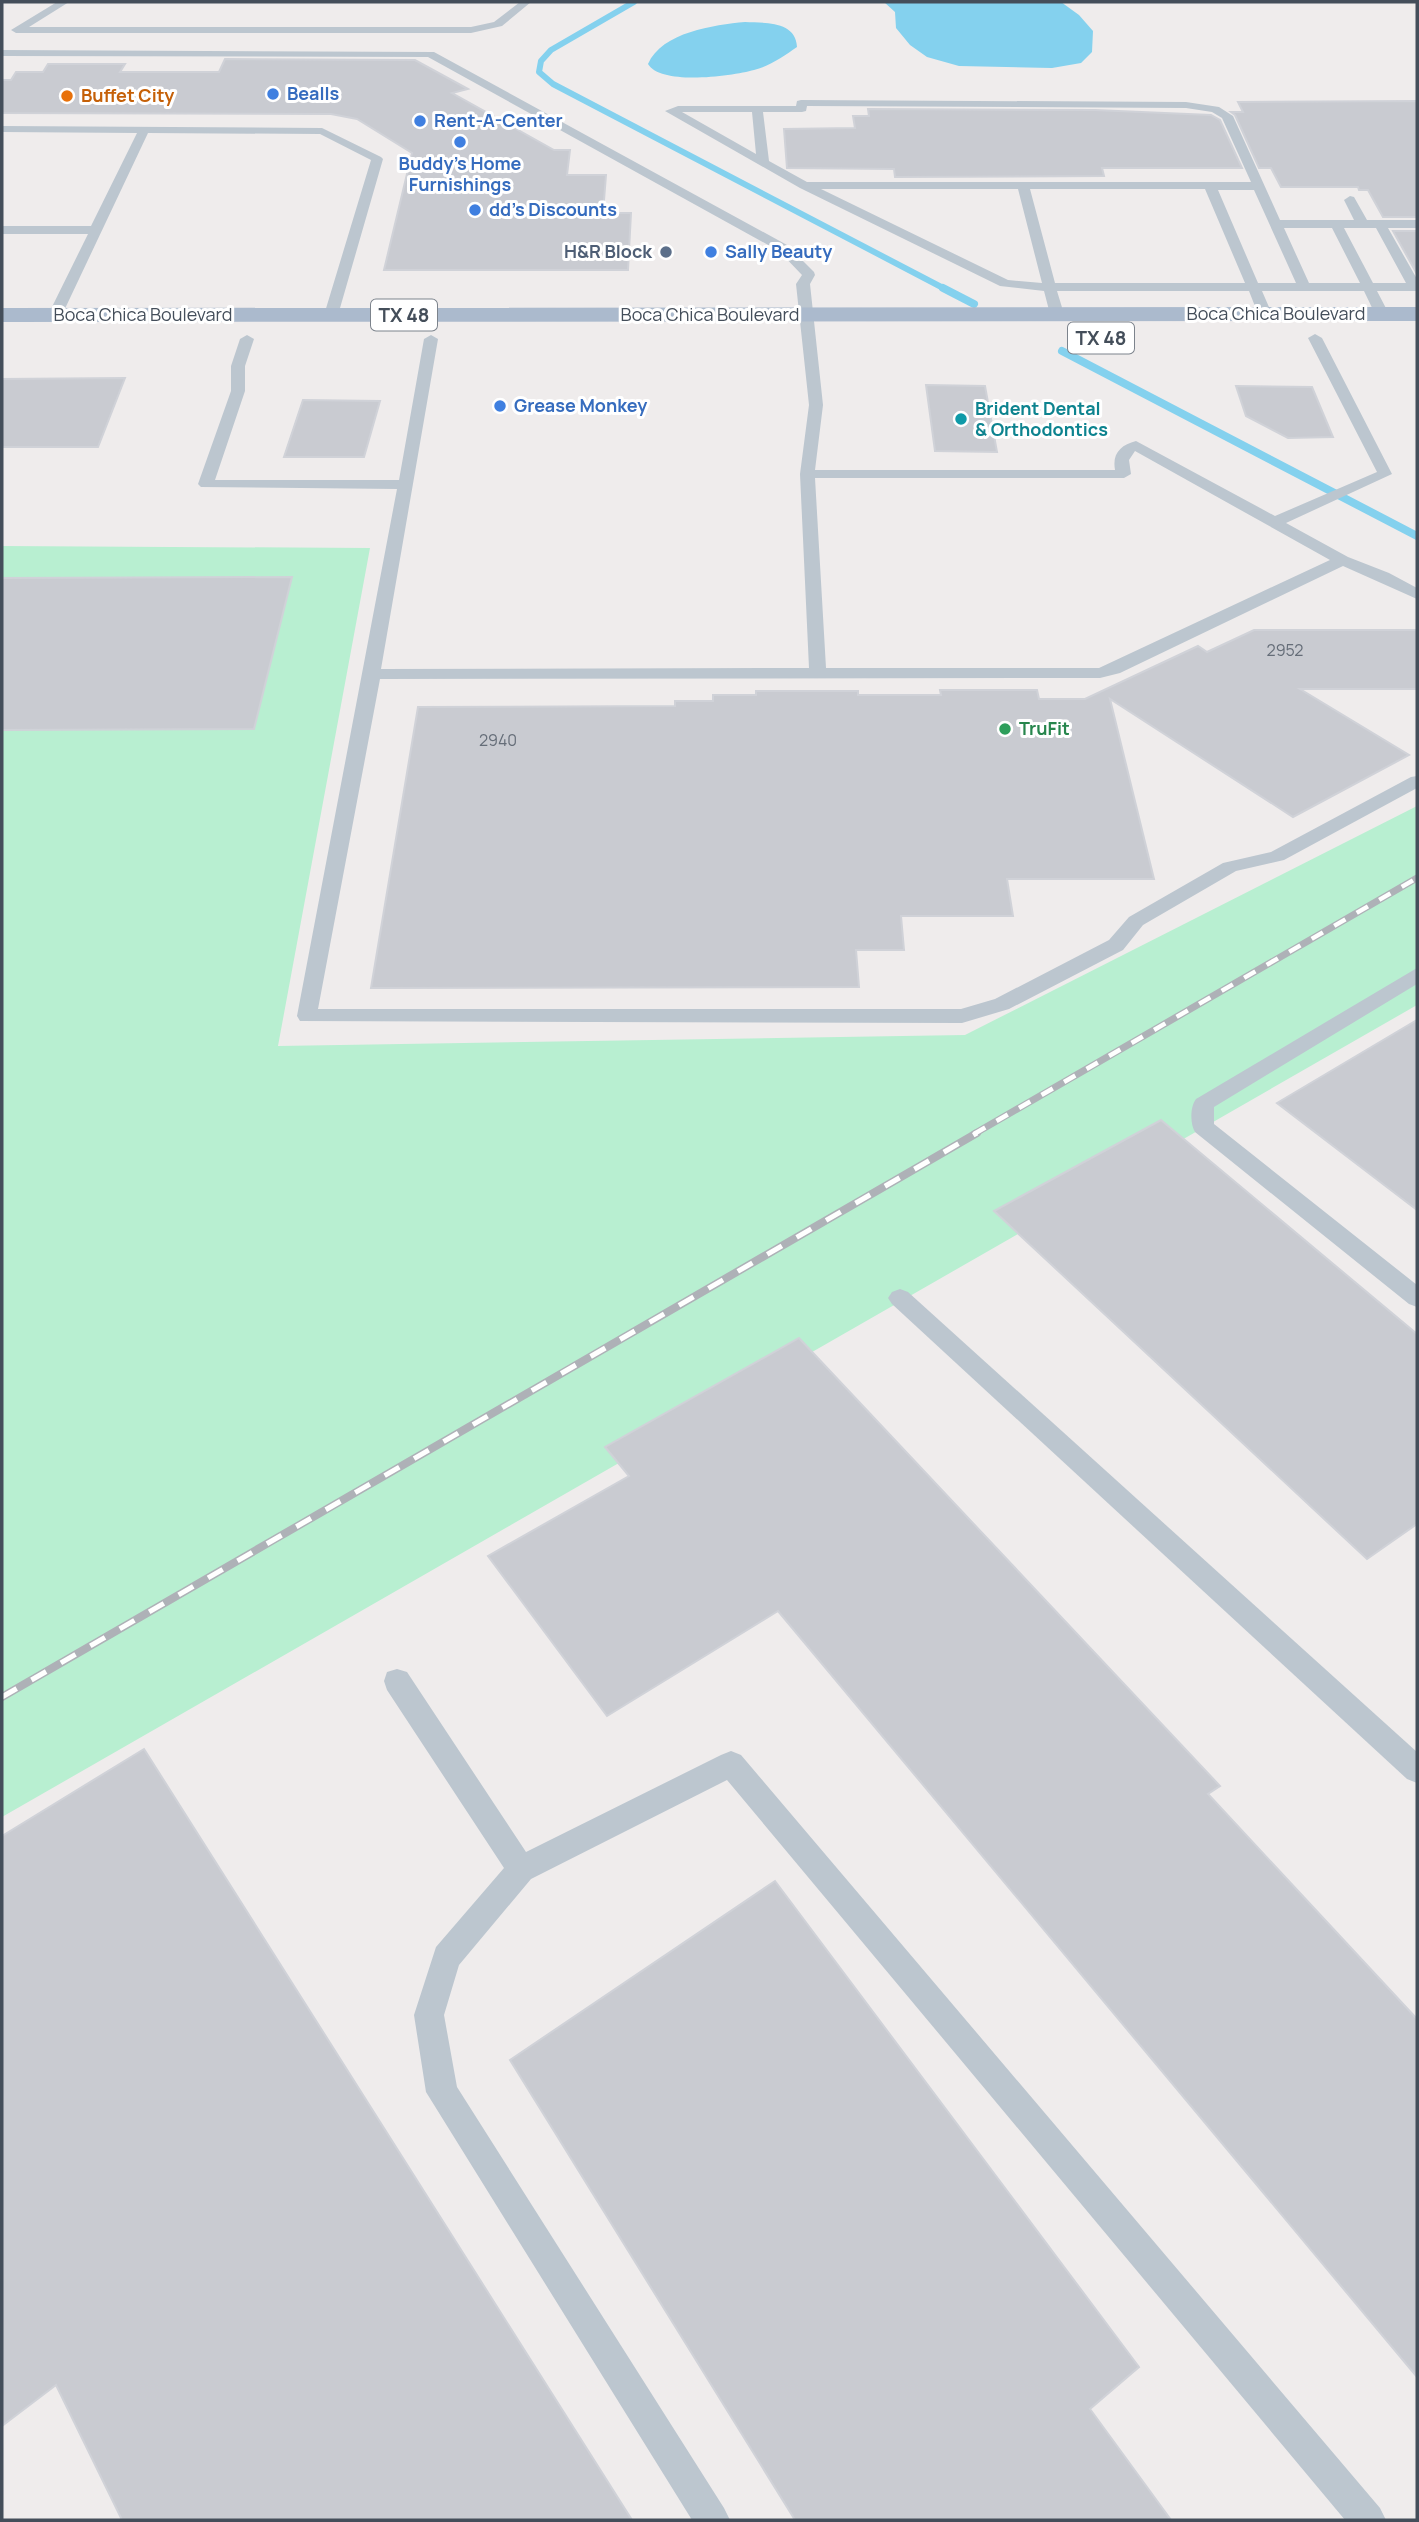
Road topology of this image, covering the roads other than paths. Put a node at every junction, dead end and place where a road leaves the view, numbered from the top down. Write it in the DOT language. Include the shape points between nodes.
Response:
graph roads {
  1 [pos="64,2"];
  2 [pos="526,2"];
  3 [pos="2,53"];
  4 [pos="757,109"];
  5 [pos="802,109"];
  6 [pos="815,117"];
  7 [pos="2,129"];
  8 [pos="144,130"];
  9 [pos="763,162"];
  10 [pos="804,186"];
  11 [pos="1023,186"];
  12 [pos="1210,186"];
  13 [pos="1257,186"];
  14 [pos="1350,200"];
  15 [pos="1275,224"];
  16 [pos="1417,224"];
  17 [pos="1336,225"];
  18 [pos="1363,225"];
  19 [pos="1380,225"];
  20 [pos="2,230"];
  21 [pos="95,230"];
  22 [pos="1050,287"];
  23 [pos="1254,287"];
  24 [pos="1304,287"];
  25 [pos="1369,287"];
  26 [pos="1416,287"];
  27 [pos="1057,314"];
  28 [pos="1265,314"];
  29 [pos="1382,314"];
  30 [pos="1417,314"];
  31 [pos="2,315"];
  32 [pos="55,315"];
  33 [pos="331,315"];
  34 [pos="807,315"];
  35 [pos="1289,338"];
  36 [pos="1315,338"];
  37 [pos="1341,338"];
  38 [pos="219,339"];
  39 [pos="247,339"];
  40 [pos="274,339"];
  41 [pos="421,339"];
  42 [pos="458,339"];
  43 [pos="782,339"];
  44 [pos="809,339"];
  45 [pos="834,339"];
  46 [pos="807,474"];
  47 [pos="404,485"];
  48 [pos="1275,522"];
  49 [pos="1342,560"];
  50 [pos="1417,594"];
  51 [pos="372,674"];
  52 [pos="818,674"];
  53 [pos="1417,781"];
  54 [pos="1417,975"];
  55 [pos="900,1298"];
  56 [pos="1417,1298"];
  57 [pos="397,1681"];
  58 [pos="1417,1770"];
  59 [pos="522,1869"];
  60 [pos="712,2520"];
  61 [pos="1368,2520"];
  1 -- 2 [label="lane" via="12,32 471,30 498,24"];
  3 -- 34 [label="lane" via="430,54 783,248 809,275 803,284"];
  4 -- 5 [label="lane"];
  4 -- 9 [label="lane"];
  4 -- 9 [label="lane" via="671,111"];
  5 -- 6 [label="lane" via="804,117"];
  5 -- 13 [label="lane" via="802,103 1204,106 1227,116"];
  7 -- 8 [label="lane"];
  8 -- 21 [label="lane"];
  8 -- 33 [label="lane" via="323,131 377,159"];
  9 -- 10 [label="lane"];
  10 -- 11 [label="lane"];
  10 -- 22 [label="lane" via="1005,283"];
  11 -- 12 [label="lane"];
  11 -- 22 [label="lane"];
  12 -- 13 [label="lane"];
  12 -- 23 [label="lane"];
  13 -- 15 [label="lane"];
  14 -- 18 [label="lane"];
  15 -- 17 [label="lane"];
  15 -- 24 [label="lane"];
  16 -- 19 [label="lane"];
  17 -- 18 [label="lane"];
  17 -- 25 [label="lane"];
  18 -- 19 [label="lane"];
  19 -- 26 [label="lane"];
  20 -- 21 [label="lane"];
  21 -- 32 [label="lane"];
  22 -- 23 [label="lane"];
  22 -- 27 [label="lane"];
  23 -- 24 [label="lane"];
  23 -- 28 [label="lane"];
  24 -- 25 [label="lane"];
  25 -- 26 [label="lane"];
  25 -- 29 [label="lane"];
  27 -- 28 [label="main road, Boca Chica Boulevard / TX 48"];
  27 -- 34 [label="main road, Boca Chica Boulevard / TX 48"];
  28 -- 29 [label="main road, Boca Chica Boulevard / TX 48"];
  29 -- 30 [label="main road, Boca Chica Boulevard / TX 48"];
  31 -- 32 [label="main road, Boca Chica Boulevard / TX 48"];
  32 -- 33 [label="main road, Boca Chica Boulevard / TX 48"];
  33 -- 34 [label="main road, Boca Chica Boulevard / TX 48"];
  34 -- 44 [label="lane"];
  35 -- 36 [label="main road, Boca Chica Boulevard"];
  36 -- 37 [label="main road, Boca Chica Boulevard"];
  36 -- 48 [label="lane" via="1385,474"];
  38 -- 39 [label="main road, Boca Chica Boulevard"];
  39 -- 40 [label="main road, Boca Chica Boulevard"];
  39 -- 47 [label="lane" via="238,366 239,391 206,484"];
  41 -- 42 [label="main road, TX 48"];
  41 -- 47 [label="lane"];
  43 -- 44 [label="main road, Boca Chica Boulevard"];
  44 -- 45 [label="main road, Boca Chica Boulevard"];
  44 -- 46 [label="lane" via="816,405"];
  46 -- 48 [label="lane" via="1124,474 1120,456 1136,444"];
  46 -- 52 [label="lane"];
  47 -- 51 [label="lane"];
  48 -- 49 [label="lane"];
  49 -- 50 [label="lane"];
  49 -- 52 [label="lane" via="1114,670"];
  51 -- 52 [label="lane"];
  51 -- 53 [label="lane" via="307,1016 962,1016 1002,1004 1116,945 1136,921 1230,867 1278,856"];
  54 -- 56 [label="lane" via="1202,1104 1203,1127"];
  55 -- 58 [label="lane"];
  57 -- 59 [label="lane"];
  59 -- 60 [label="lane" via="446,1957 429,2015 442,2092"];
  59 -- 61 [label="lane" via="731,1764"];
}
